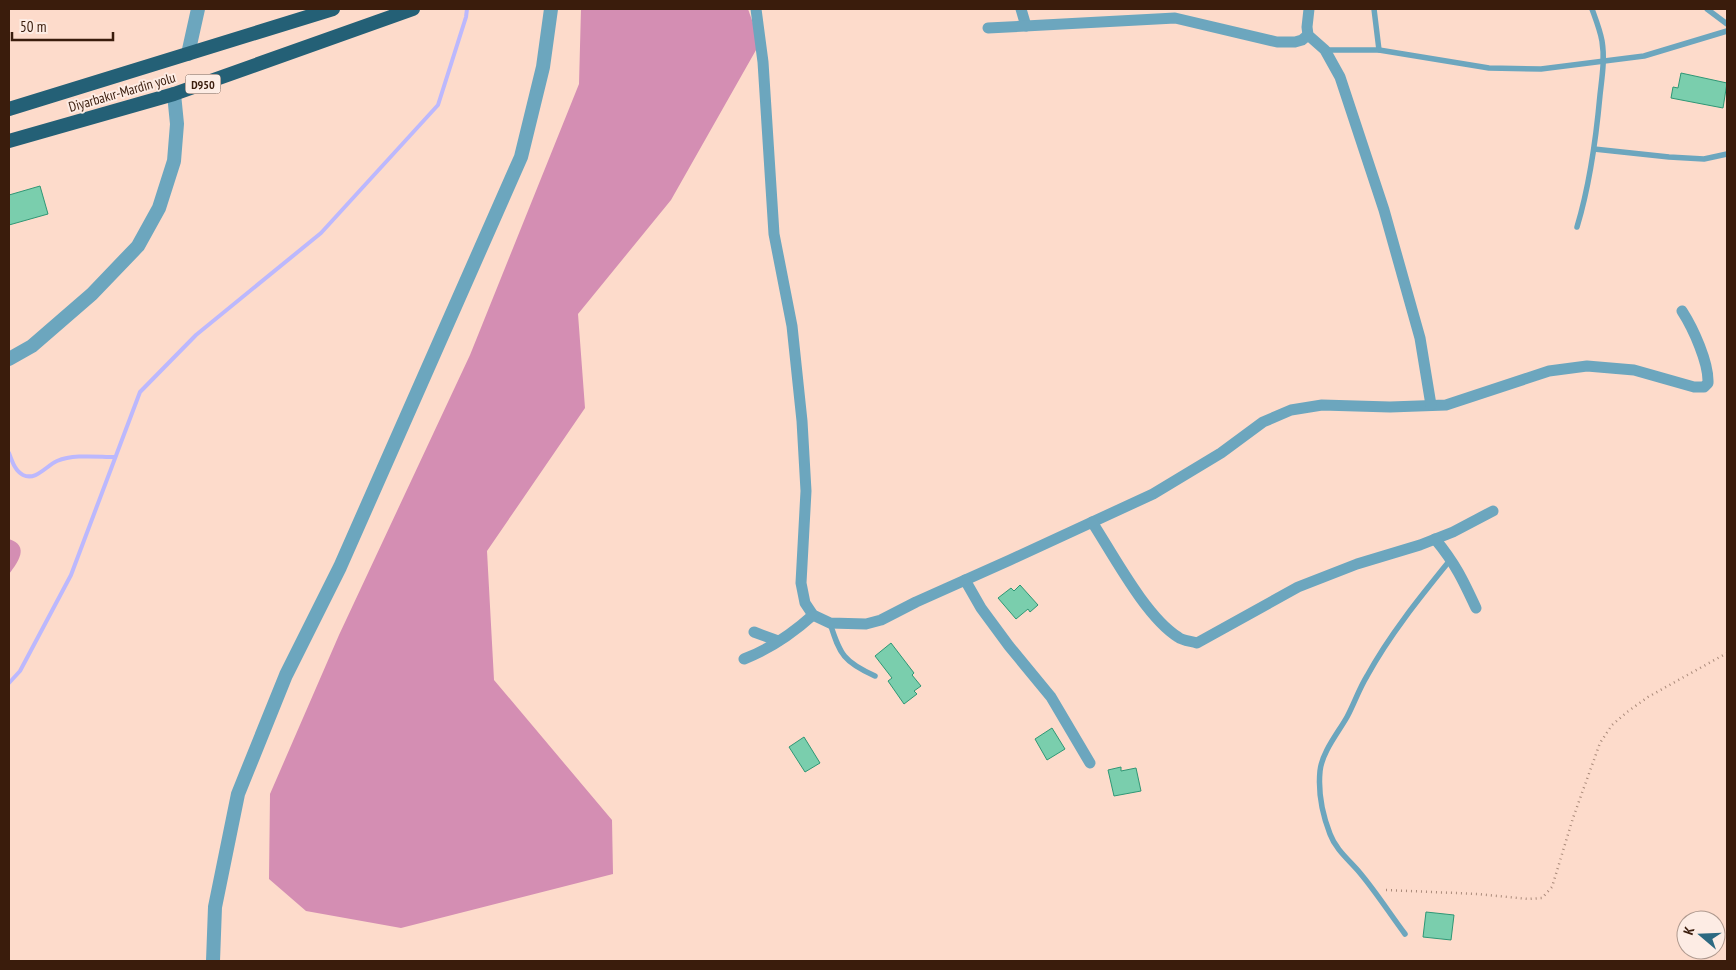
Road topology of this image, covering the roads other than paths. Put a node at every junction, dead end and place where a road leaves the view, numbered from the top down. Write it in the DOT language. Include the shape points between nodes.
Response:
graph roads {
  1 [pos="198,9"];
  2 [pos="333,9"];
  3 [pos="413,9"];
  4 [pos="551,9"];
  5 [pos="756,9"];
  6 [pos="1021,9"];
  7 [pos="1309,9"];
  8 [pos="1374,9"];
  9 [pos="1592,9"];
  10 [pos="1707,9"];
  11 [pos="1174,13"];
  12 [pos="1727,24"];
  13 [pos="1026,26"];
  14 [pos="988,28"];
  15 [pos="1727,31"];
  16 [pos="1308,35"];
  17 [pos="1325,50"];
  18 [pos="1379,50"];
  19 [pos="188,54"];
  20 [pos="1603,62"];
  21 [pos="174,94"];
  22 [pos="9,109"];
  23 [pos="9,141"];
  24 [pos="1594,148"];
  25 [pos="1727,154"];
  26 [pos="1577,227"];
  27 [pos="1682,311"];
  28 [pos="9,359"];
  29 [pos="1430,405"];
  30 [pos="1493,511"];
  31 [pos="1092,522"];
  32 [pos="1435,539"];
  33 [pos="1451,559"];
  34 [pos="965,580"];
  35 [pos="1476,608"];
  36 [pos="813,615"];
  37 [pos="830,623"];
  38 [pos="754,632"];
  39 [pos="778,641"];
  40 [pos="744,659"];
  41 [pos="875,676"];
  42 [pos="1090,763"];
  43 [pos="1405,934"];
  44 [pos="213,961"];
  1 -- 19 [label="street"];
  2 -- 19 [label="highway, Diyarbakır-Mardin yolu / D950"];
  3 -- 21 [label="highway, Diyarbakır-Mardin yolu / D950"];
  4 -- 44 [label="street" via="543,67 521,156 340,568 286,675 238,794 215,907"];
  5 -- 36 [label="street" via="763,62 774,234 792,326 802,421 806,491 801,583 805,603"];
  6 -- 13 [label="street"];
  7 -- 16 [label="street"];
  8 -- 18 [label="lane"];
  9 -- 20 [label="lane" via="1602,43"];
  10 -- 12 [label="lane"];
  11 -- 13 [label="street"];
  11 -- 16 [label="street" via="1277,42 1295,42"];
  13 -- 14 [label="street"];
  15 -- 20 [label="lane" via="1644,56"];
  16 -- 17 [label="street"];
  17 -- 18 [label="lane"];
  17 -- 29 [label="street" via="1340,78 1384,210 1420,338"];
  18 -- 20 [label="lane" via="1489,68 1541,69"];
  19 -- 22 [label="highway, Diyarbakır-Mardin yolu / D950"];
  20 -- 24 [label="lane"];
  21 -- 23 [label="highway, Diyarbakır-Mardin yolu / D950"];
  21 -- 28 [label="street" via="177,124 174,161 159,208 138,246 92,294 32,346"];
  24 -- 25 [label="lane" via="1704,159"];
  24 -- 26 [label="lane"];
  27 -- 29 [label="street" via="1692,327 1709,374 1704,387 1634,370 1587,366 1549,371 1446,404"];
  29 -- 31 [label="street" via="1322,405 1291,410 1263,422 1221,453 1153,494"];
  30 -- 32 [label="street"];
  31 -- 32 [label="street" via="1162,625 1180,639 1197,643 1298,587"];
  31 -- 34 [label="street"];
  32 -- 33 [label="street"];
  33 -- 35 [label="street"];
  33 -- 43 [label="lane" via="1426,588 1366,676 1320,770 1324,813 1331,836 1339,851 1361,874"];
  34 -- 37 [label="street" via="880,620 866,624"];
  34 -- 42 [label="street" via="981,608 1051,697"];
  36 -- 37 [label="street"];
  36 -- 39 [label="street"];
  37 -- 41 [label="lane" via="838,648 850,663"];
  38 -- 39 [label="street"];
  39 -- 40 [label="street"];
}
